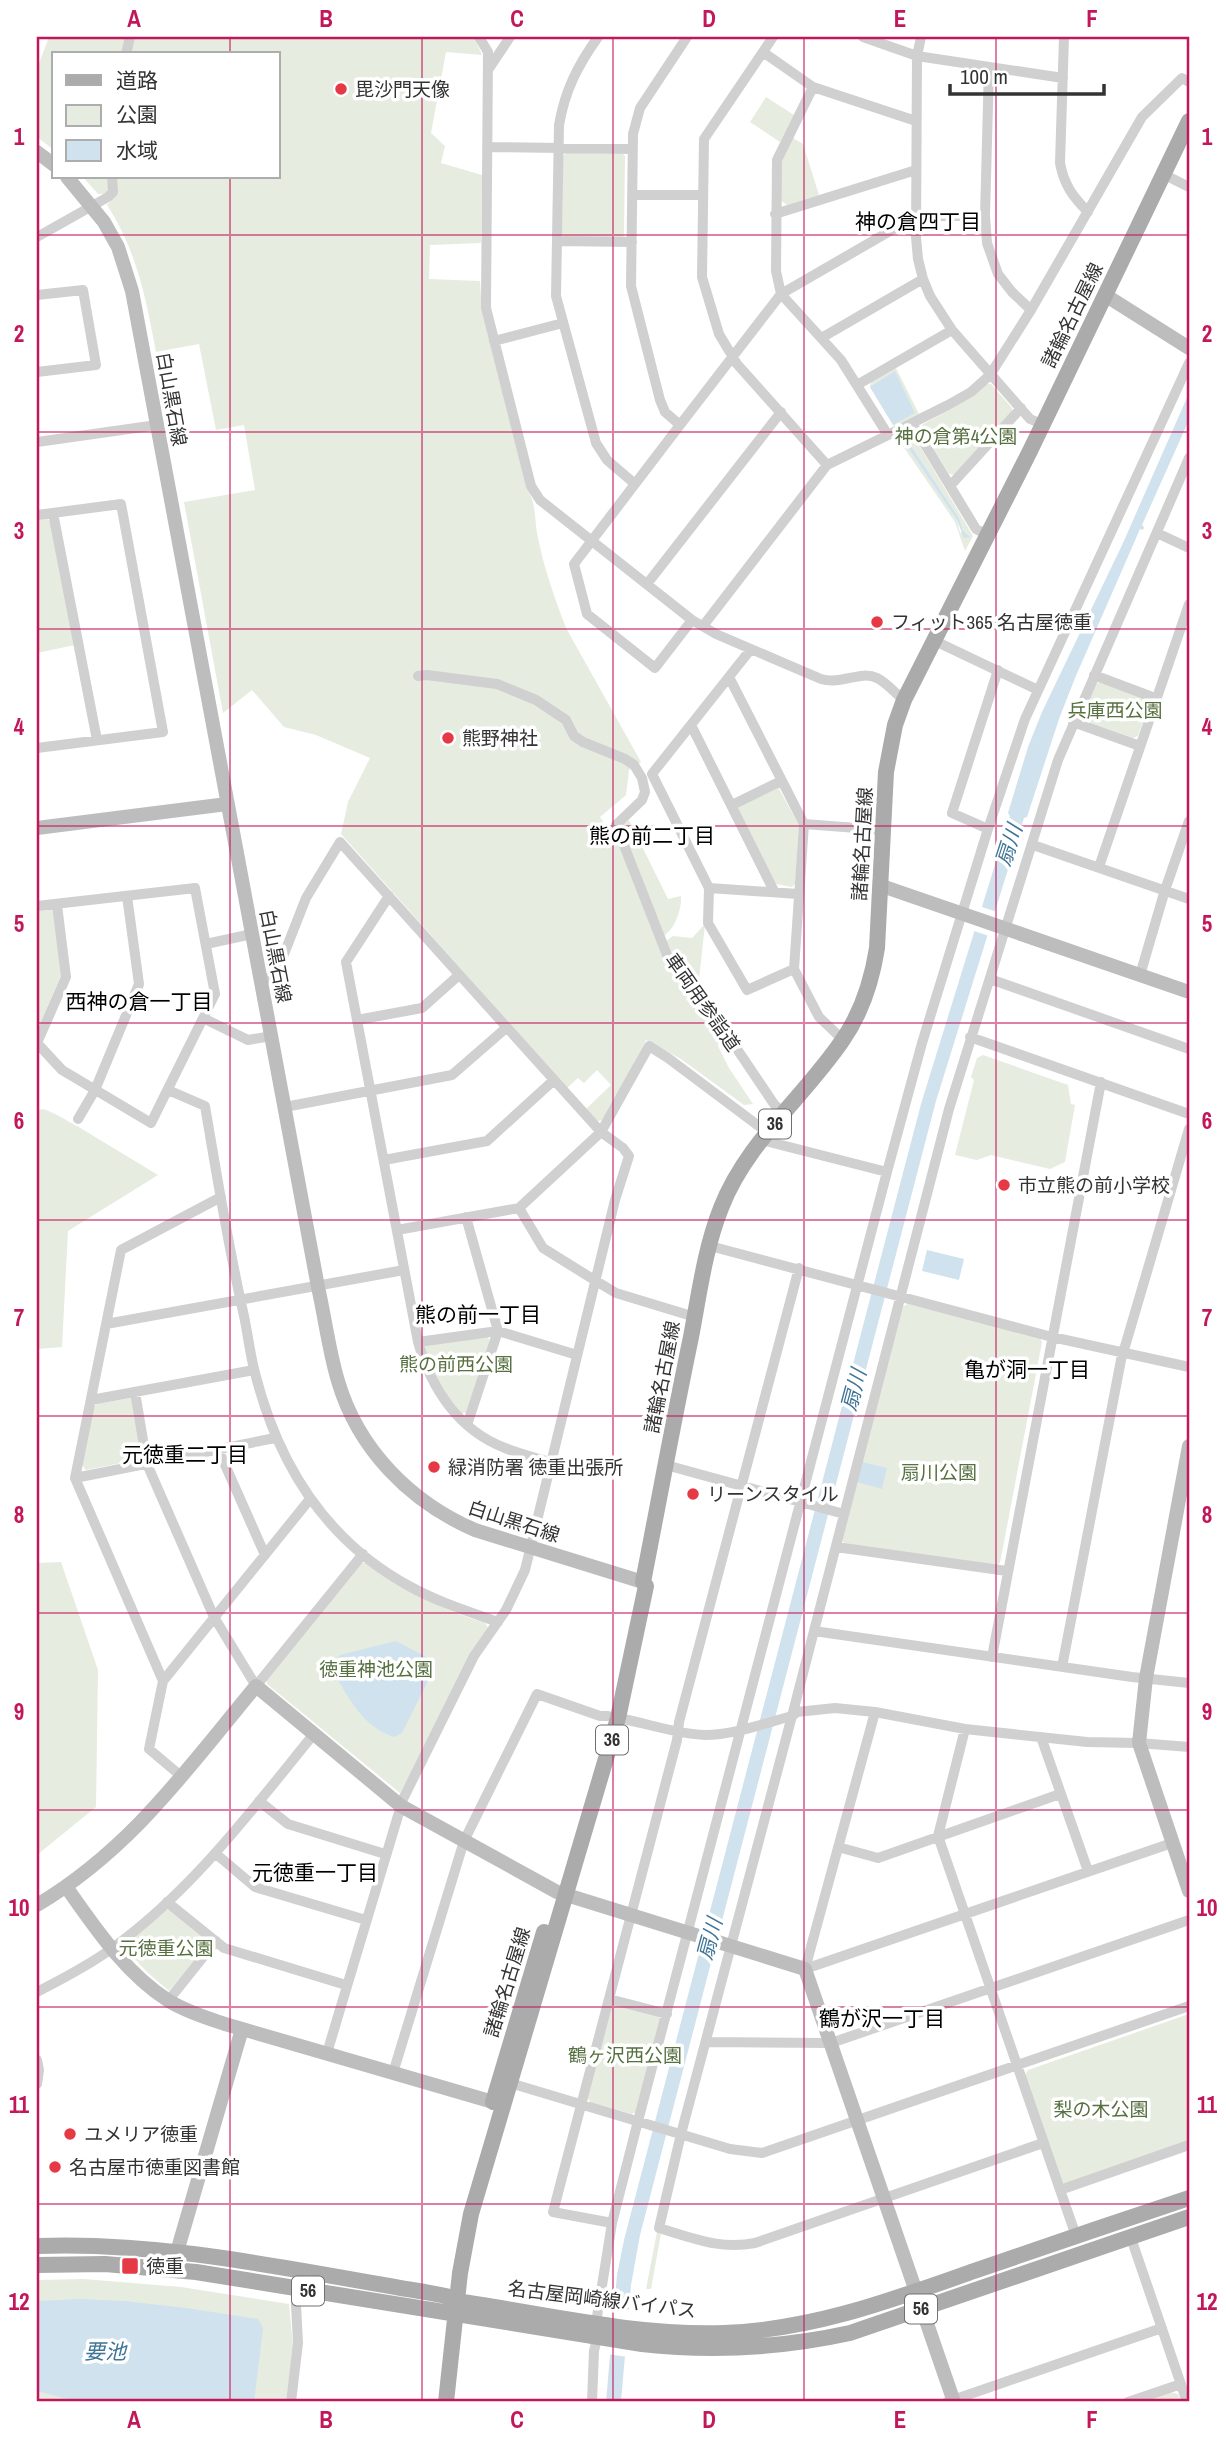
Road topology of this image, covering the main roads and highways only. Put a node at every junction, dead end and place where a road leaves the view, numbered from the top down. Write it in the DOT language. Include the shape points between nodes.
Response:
graph roads {
  1 [pos="1189,121"];
  2 [pos="562,1894"];
  3 [pos="1189,2198"];
  4 [pos="1189,2217"];
  5 [pos="37,2246"];
  6 [pos="37,2265"];
  7 [pos="451,2306"];
  8 [pos="642,2337"];
  9 [pos="436,2402"];
  10 [pos="446,2402"];
  1 -- 2 [label="main road, 諸輪名古屋線 / 36" via="904,700 889,749 882,886 875,960 866,993 843,1040 738,1172 724,1201 710,1246 643,1582 637,1585 613,1717"];
  2 -- 7 [label="main road, 諸輪名古屋線 / 36" via="471,2214"];
  2 -- 7 [label="main road, 諸輪名古屋線 / 36" via="493,2102 457,2232"];
  3 -- 8 [label="main road, 名古屋岡崎線バイパス / 56" via="822,2321 764,2330"];
  4 -- 8 [label="main road, 名古屋岡崎線バイパス / 56" via="850,2333 767,2347 682,2348"];
  5 -- 7 [label="main road, 名古屋岡崎線バイパス / 56" via="176,2252"];
  6 -- 7 [label="main road, 名古屋岡崎線バイパス / 56" via="105,2264 172,2270"];
  7 -- 8 [label="main road, 名古屋岡崎線バイパス / 56"];
  7 -- 9 [label="main road, 諸輪名古屋線 / 36"];
  7 -- 10 [label="main road, 諸輪名古屋線 / 36"];
}
